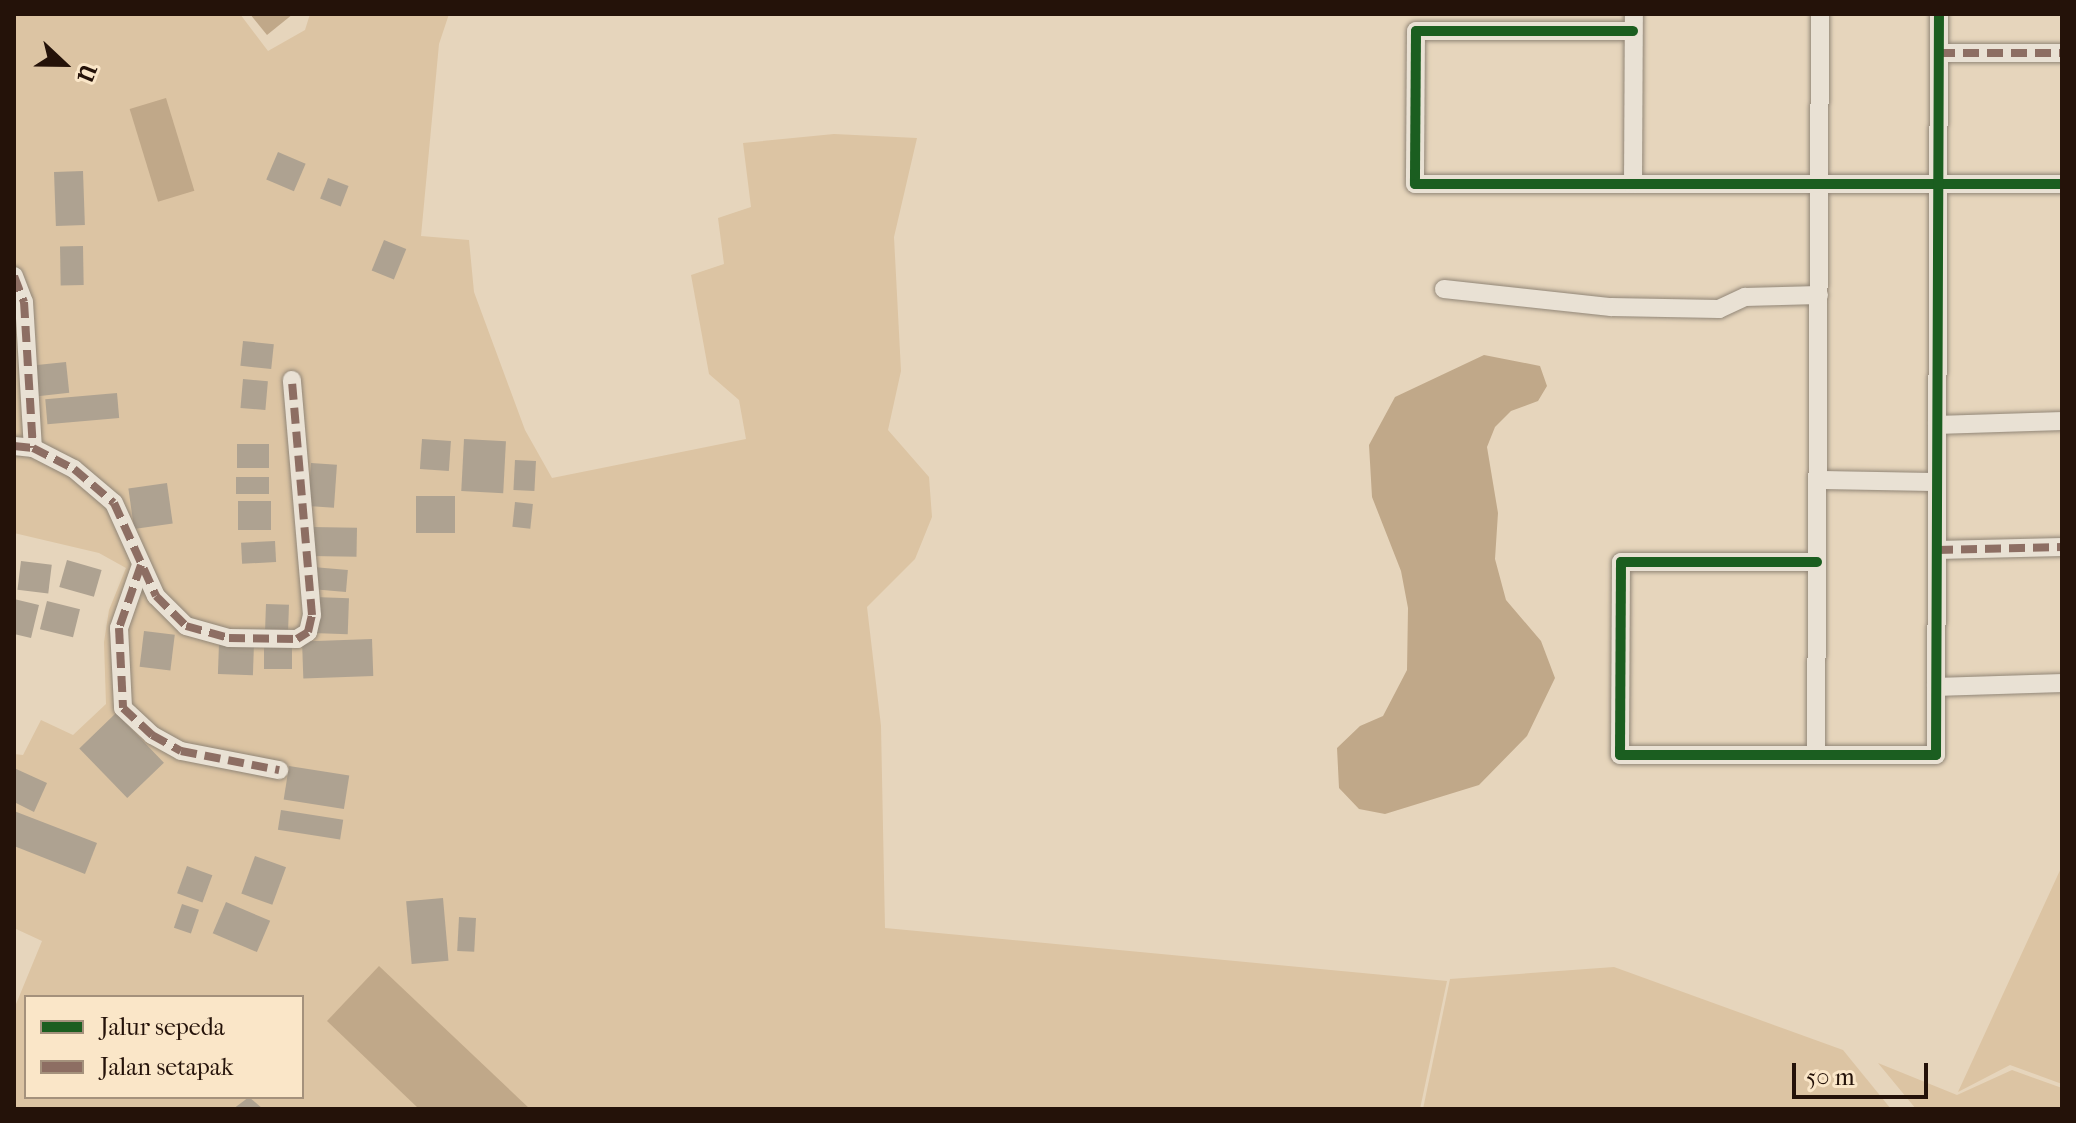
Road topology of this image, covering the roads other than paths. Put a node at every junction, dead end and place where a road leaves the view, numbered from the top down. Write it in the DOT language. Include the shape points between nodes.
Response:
graph roads {
  1 [pos="1820,14"];
  2 [pos="1939,14"];
  3 [pos="1634,23"];
  4 [pos="1939,53"];
  5 [pos="2062,53"];
  6 [pos="1633,184"];
  7 [pos="1819,184"];
  8 [pos="1938,184"];
  9 [pos="2062,184"];
  10 [pos="14,276"];
  11 [pos="1444,289"];
  12 [pos="1819,295"];
  13 [pos="292,380"];
  14 [pos="2062,421"];
  15 [pos="1937,425"];
  16 [pos="23,447"];
  17 [pos="1818,480"];
  18 [pos="1937,482"];
  19 [pos="2062,547"];
  20 [pos="1937,550"];
  21 [pos="1817,562"];
  22 [pos="141,565"];
  23 [pos="2062,683"];
  24 [pos="1936,687"];
  25 [pos="1816,755"];
  26 [pos="279,770"];
  1 -- 7 [label="street"];
  2 -- 4 [label="street"];
  3 -- 6 [label="street"];
  3 -- 6 [label="street" via="1416,31 1415,108 1415,184"];
  4 -- 5 [label="street"];
  4 -- 8 [label="street"];
  6 -- 7 [label="street"];
  7 -- 8 [label="street"];
  7 -- 12 [label="street"];
  8 -- 9 [label="street"];
  8 -- 15 [label="street"];
  10 -- 16 [label="street" via="24,302"];
  11 -- 12 [label="street" via="1611,307 1704,309 1719,309 1745,297"];
  12 -- 17 [label="street"];
  13 -- 22 [label="street" via="312,615 304,637 229,638 186,626 156,596"];
  14 -- 15 [label="street"];
  15 -- 18 [label="street"];
  16 -- 22 [label="street" via="87,478 114,503"];
  17 -- 18 [label="street"];
  17 -- 21 [label="street"];
  18 -- 20 [label="street"];
  19 -- 20 [label="street"];
  20 -- 24 [label="street"];
  21 -- 25 [label="street"];
  21 -- 25 [label="street" via="1621,562 1620,591 1620,755"];
  22 -- 26 [label="street" via="119,628 123,708 152,735 181,751"];
  23 -- 24 [label="street"];
  24 -- 25 [label="street" via="1936,755"];
}
